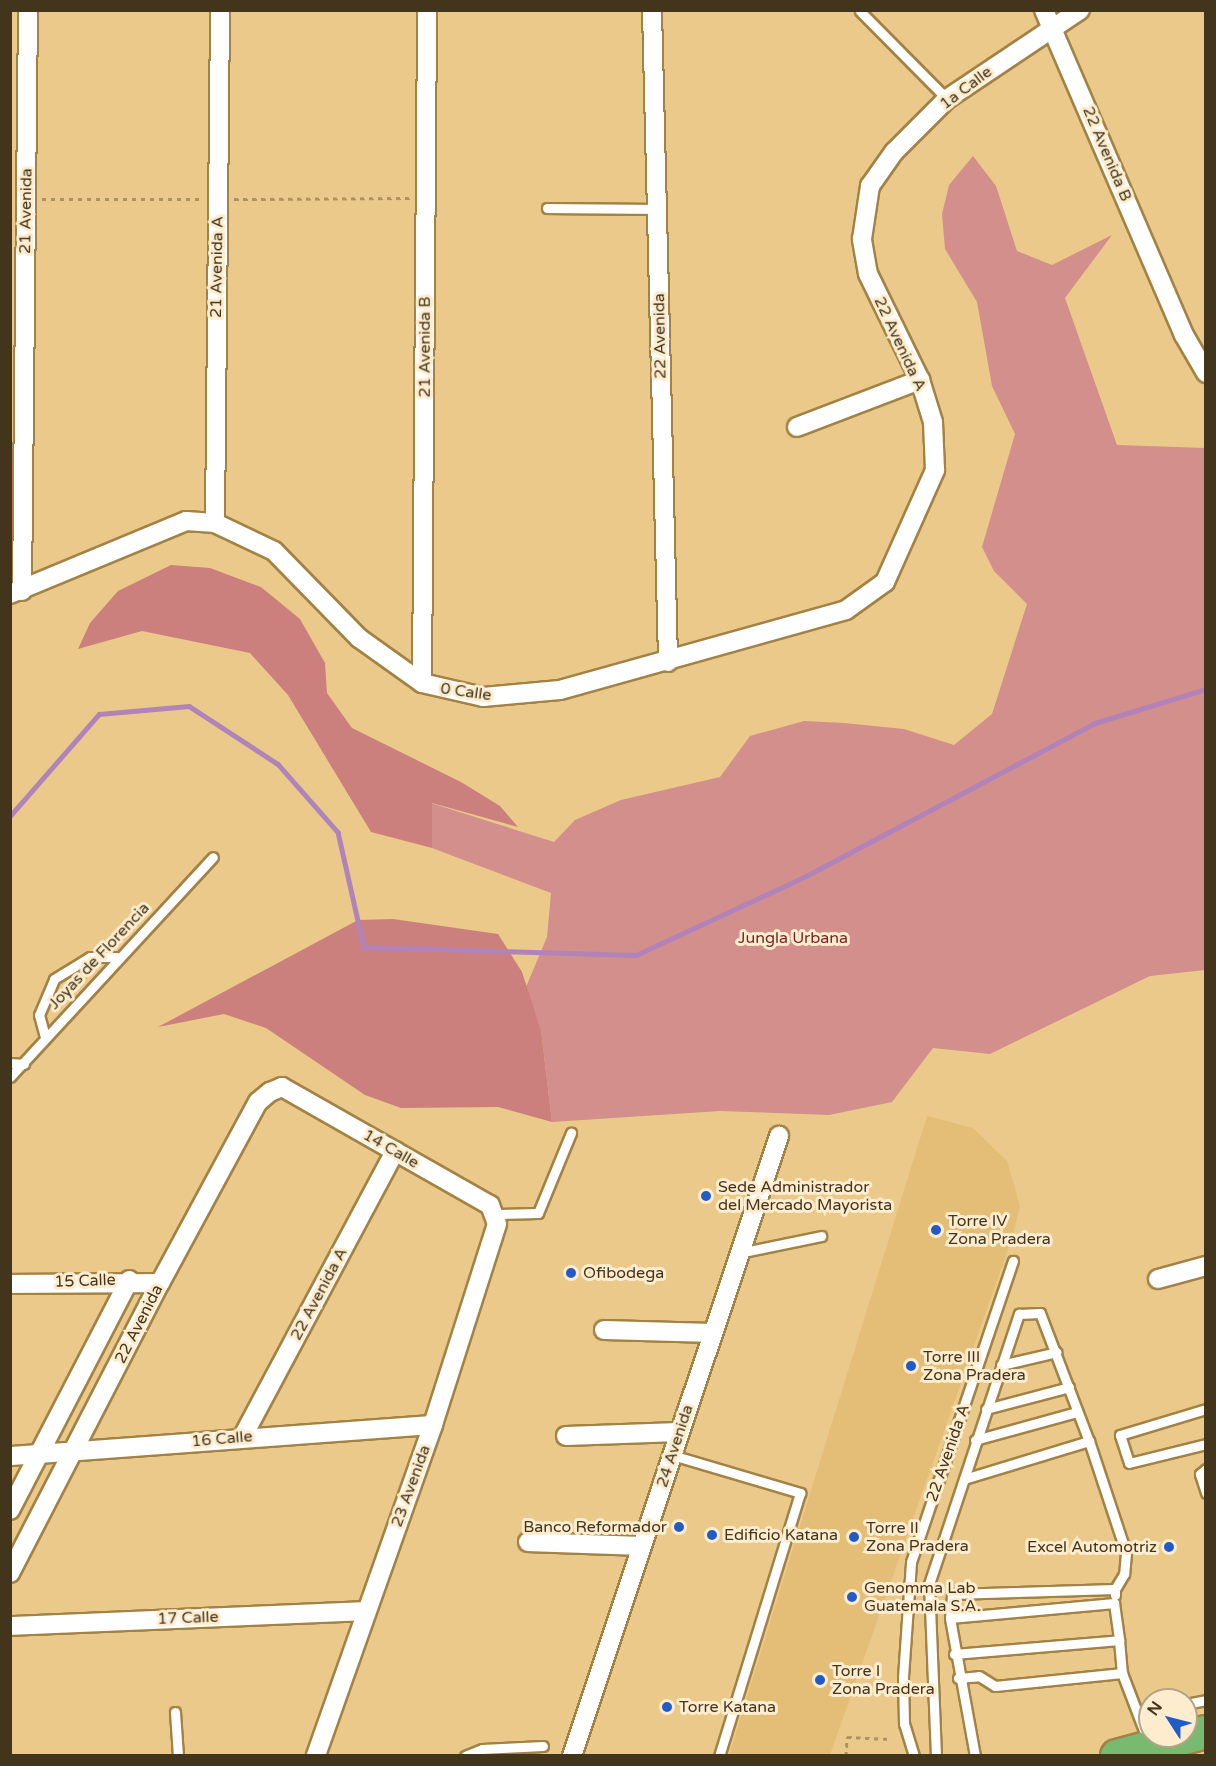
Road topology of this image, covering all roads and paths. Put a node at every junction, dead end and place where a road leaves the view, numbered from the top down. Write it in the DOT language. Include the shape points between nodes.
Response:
graph roads {
  1 [pos="28,10"];
  2 [pos="220,10"];
  3 [pos="427,10"];
  4 [pos="652,10"];
  5 [pos="1044,10"];
  6 [pos="1080,10"];
  7 [pos="860,11"];
  8 [pos="1052,27"];
  9 [pos="947,99"];
  10 [pos="870,186"];
  11 [pos="547,208"];
  12 [pos="657,209"];
  13 [pos="1206,373"];
  14 [pos="920,380"];
  15 [pos="797,427"];
  16 [pos="215,523"];
  17 [pos="910,535"];
  18 [pos="16,593"];
  19 [pos="668,662"];
  20 [pos="422,683"];
  21 [pos="213,857"];
  22 [pos="116,957"];
  23 [pos="45,1037"];
  24 [pos="10,1063"];
  25 [pos="24,1064"];
  26 [pos="10,1077"];
  27 [pos="282,1087"];
  28 [pos="571,1133"];
  29 [pos="779,1136"];
  30 [pos="395,1151"];
  31 [pos="498,1214"];
  32 [pos="821,1236"];
  33 [pos="739,1253"];
  34 [pos="1013,1261"];
  35 [pos="1206,1266"];
  36 [pos="1158,1279"];
  37 [pos="129,1280"];
  38 [pos="160,1283"];
  39 [pos="10,1284"];
  40 [pos="604,1330"];
  41 [pos="713,1334"];
  42 [pos="1057,1352"];
  43 [pos="1001,1365"];
  44 [pos="1069,1387"];
  45 [pos="986,1409"];
  46 [pos="1206,1409"];
  47 [pos="1077,1412"];
  48 [pos="433,1425"];
  49 [pos="680,1432"];
  50 [pos="243,1436"];
  51 [pos="566,1436"];
  52 [pos="975,1440"];
  53 [pos="1089,1441"];
  54 [pos="1206,1444"];
  55 [pos="73,1454"];
  56 [pos="672,1455"];
  57 [pos="10,1456"];
  58 [pos="39,1456"];
  59 [pos="1206,1468"];
  60 [pos="964,1479"];
  61 [pos="1206,1493"];
  62 [pos="10,1510"];
  63 [pos="528,1542"];
  64 [pos="641,1546"];
  65 [pos="10,1573"];
  66 [pos="1115,1588"];
  67 [pos="1114,1603"];
  68 [pos="365,1611"];
  69 [pos="950,1618"];
  70 [pos="10,1626"];
  71 [pos="1119,1640"];
  72 [pos="954,1654"];
  73 [pos="1122,1673"];
  74 [pos="958,1678"];
  75 [pos="175,1712"];
  76 [pos="1138,1715"];
  77 [pos="889,1739"];
  78 [pos="543,1746"];
  79 [pos="1143,1748"];
  80 [pos="578,1750"];
  81 [pos="178,1755"];
  82 [pos="316,1755"];
  83 [pos="465,1755"];
  84 [pos="719,1755"];
  85 [pos="846,1755"];
  86 [pos="914,1755"];
  87 [pos="936,1755"];
  88 [pos="975,1755"];
  89 [pos="1117,1755"];
  1 -- 18 [label="street, 21 Avenida"];
  2 -- 16 [label="street, 21 Avenida A"];
  3 -- 20 [label="street, 21 Avenida B"];
  4 -- 12 [label="street, 22 Avenida"];
  5 -- 8 [label="street, 22 Avenida B"];
  6 -- 8 [label="street, 1a Calle"];
  7 -- 9 [label="lane"];
  8 -- 9 [label="street, 1a Calle"];
  8 -- 13 [label="street, 22 Avenida B"];
  9 -- 10 [label="street, 1a Calle" via="894,152"];
  10 -- 14 [label="street, 22 Avenida A" via="861,238 868,274"];
  11 -- 12 [label="lane"];
  12 -- 19 [label="street, 22 Avenida"];
  14 -- 15 [label="street"];
  14 -- 17 [label="street, 22 Avenida A" via="933,422 935,470"];
  16 -- 18 [label="street, 0 Calle" via="186,521"];
  16 -- 20 [label="street, 0 Calle" via="274,551 359,638"];
  17 -- 19 [label="street, 0 Calle" via="885,582 846,610"];
  19 -- 20 [label="street, 0 Calle" via="520,695 483,697"];
  21 -- 22 [label="lane, Joyas de Florencia"];
  22 -- 23 [label="lane, Joyas de Florencia"];
  22 -- 23 [label="lane" via="90,957 54,979 39,1015"];
  23 -- 25 [label="lane, Joyas de Florencia"];
  24 -- 25 [label="lane"];
  25 -- 26 [label="lane, Joyas de Florencia"];
  27 -- 30 [label="street, 14 Calle"];
  27 -- 38 [label="street, 22 Avenida" via="258,1102"];
  28 -- 31 [label="lane" via="538,1213"];
  29 -- 33 [label="street, 24 Avenida"];
  30 -- 31 [label="street, 14 Calle"];
  30 -- 50 [label="street, 22 Avenida A"];
  31 -- 48 [label="street, 23 Avenida"];
  32 -- 33 [label="lane"];
  33 -- 41 [label="street, 24 Avenida"];
  34 -- 86 [label="lane, 22 Avenida A" via="911,1562 903,1677 904,1724"];
  35 -- 36 [label="street"];
  37 -- 38 [label="street, 15 Calle"];
  37 -- 39 [label="street, 15 Calle"];
  37 -- 58 [label="street, 22 Avenida"];
  38 -- 55 [label="street, 22 Avenida"];
  40 -- 41 [label="street"];
  41 -- 49 [label="street, 24 Avenida"];
  42 -- 43 [label="lane"];
  42 -- 43 [label="lane" via="1040,1313 1019,1314"];
  42 -- 44 [label="lane"];
  43 -- 45 [label="lane"];
  44 -- 45 [label="lane"];
  44 -- 47 [label="lane"];
  45 -- 52 [label="lane"];
  46 -- 54 [label="lane" via="1120,1435 1128,1463"];
  47 -- 52 [label="lane"];
  47 -- 53 [label="lane"];
  48 -- 50 [label="street, 16 Calle"];
  48 -- 68 [label="street, 23 Avenida"];
  49 -- 51 [label="street"];
  49 -- 56 [label="street, 24 Avenida"];
  50 -- 55 [label="street, 16 Calle"];
  52 -- 60 [label="lane"];
  53 -- 60 [label="lane"];
  53 -- 66 [label="lane" via="1126,1553 1124,1574"];
  55 -- 58 [label="street, 16 Calle"];
  55 -- 65 [label="street, 22 Avenida"];
  56 -- 64 [label="street, 24 Avenida"];
  56 -- 84 [label="lane" via="800,1493"];
  57 -- 58 [label="street, 16 Calle"];
  58 -- 62 [label="street, 22 Avenida"];
  59 -- 61 [label="lane" via="1200,1474"];
  60 -- 87 [label="lane" via="929,1584"];
  63 -- 64 [label="street"];
  64 -- 80 [label="street, 24 Avenida"];
  66 -- 67 [label="lane"];
  66 -- 69 [label="lane" via="952,1594"];
  67 -- 69 [label="lane"];
  67 -- 71 [label="lane"];
  68 -- 70 [label="street, 17 Calle"];
  68 -- 82 [label="street, 23 Avenida"];
  69 -- 72 [label="lane"];
  71 -- 72 [label="lane"];
  71 -- 73 [label="lane"];
  72 -- 74 [label="lane"];
  73 -- 74 [label="lane" via="995,1686 979,1676"];
  73 -- 76 [label="lane"];
  74 -- 88 [label="lane"];
  75 -- 81 [label="lane"];
  77 -- 85 [label="path" via="847,1737"];
  78 -- 83 [label="lane" via="482,1749"];
  79 -- 89 [label="highway"];
}
